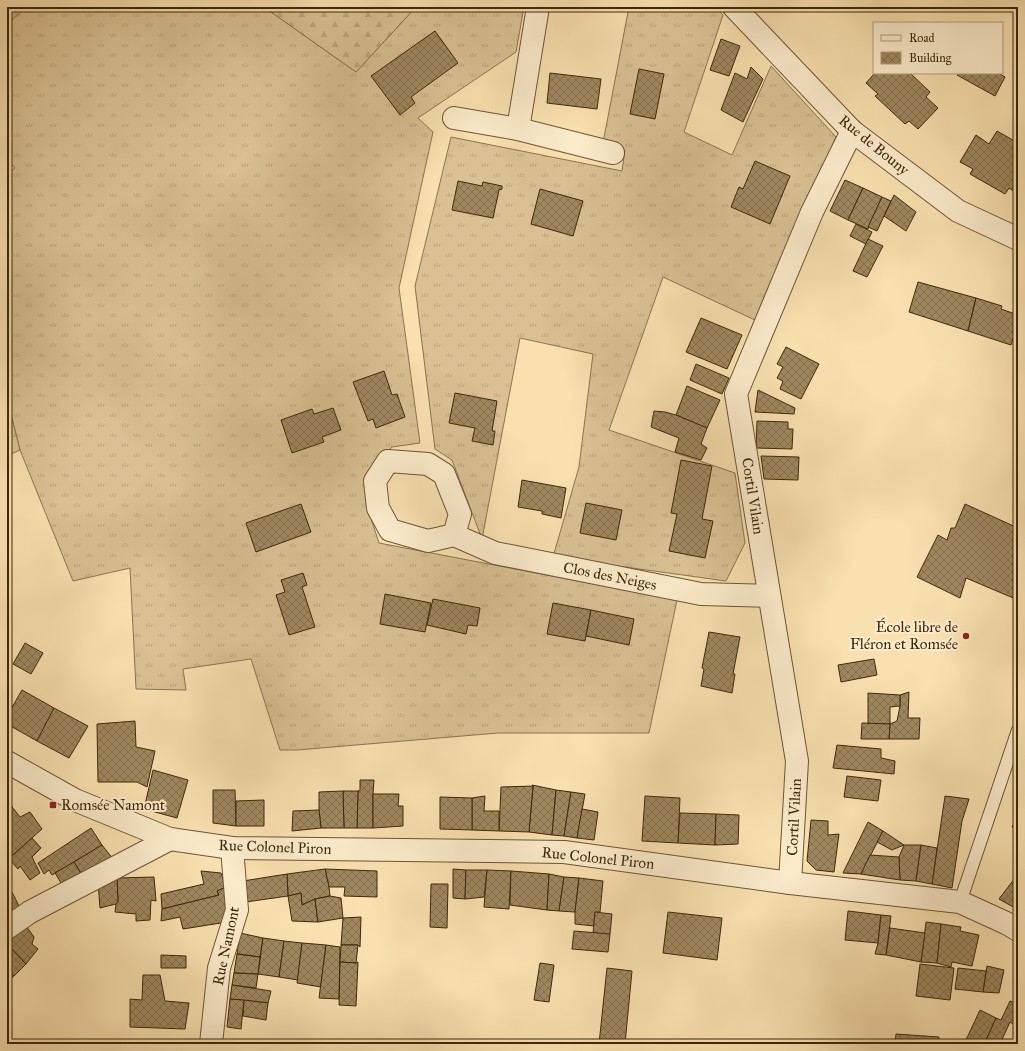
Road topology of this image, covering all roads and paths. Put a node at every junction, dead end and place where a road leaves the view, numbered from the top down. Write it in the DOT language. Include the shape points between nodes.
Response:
graph roads {
  1 [pos="538,7"];
  2 [pos="734,7"];
  3 [pos="454,118"];
  4 [pos="518,129"];
  5 [pos="852,132"];
  6 [pos="613,153"];
  7 [pos="1018,239"];
  8 [pos="454,535"];
  9 [pos="769,596"];
  10 [pos="1018,730"];
  11 [pos="7,762"];
  12 [pos="170,839"];
  13 [pos="232,848"];
  14 [pos="790,883"];
  15 [pos="960,902"];
  16 [pos="7,928"];
  17 [pos="1018,930"];
  18 [pos="211,1044"];
  1 -- 4 [label="street"];
  2 -- 5 [label="street, Rue de Bouny"];
  3 -- 4 [label="street"];
  4 -- 6 [label="street"];
  5 -- 7 [label="street, Rue de Bouny" via="958,211"];
  5 -- 9 [label="street, Cortil Vilain" via="812,212 736,394"];
  8 -- 9 [label="street, Clos des Neiges" via="495,553 701,594"];
  9 -- 14 [label="street, Cortil Vilain" via="797,761"];
  10 -- 15 [label="lane"];
  11 -- 12 [label="street, Rue Colonel Piron" via="75,800"];
  12 -- 13 [label="street, Rue Colonel Piron"];
  12 -- 16 [label="street" via="30,912"];
  13 -- 14 [label="street, Rue Colonel Piron" via="564,852"];
  13 -- 18 [label="street, Rue Namont" via="237,910 219,968"];
  14 -- 15 [label="street, Rue Colonel Piron"];
  15 -- 17 [label="street, Rue Colonel Piron"];
}
